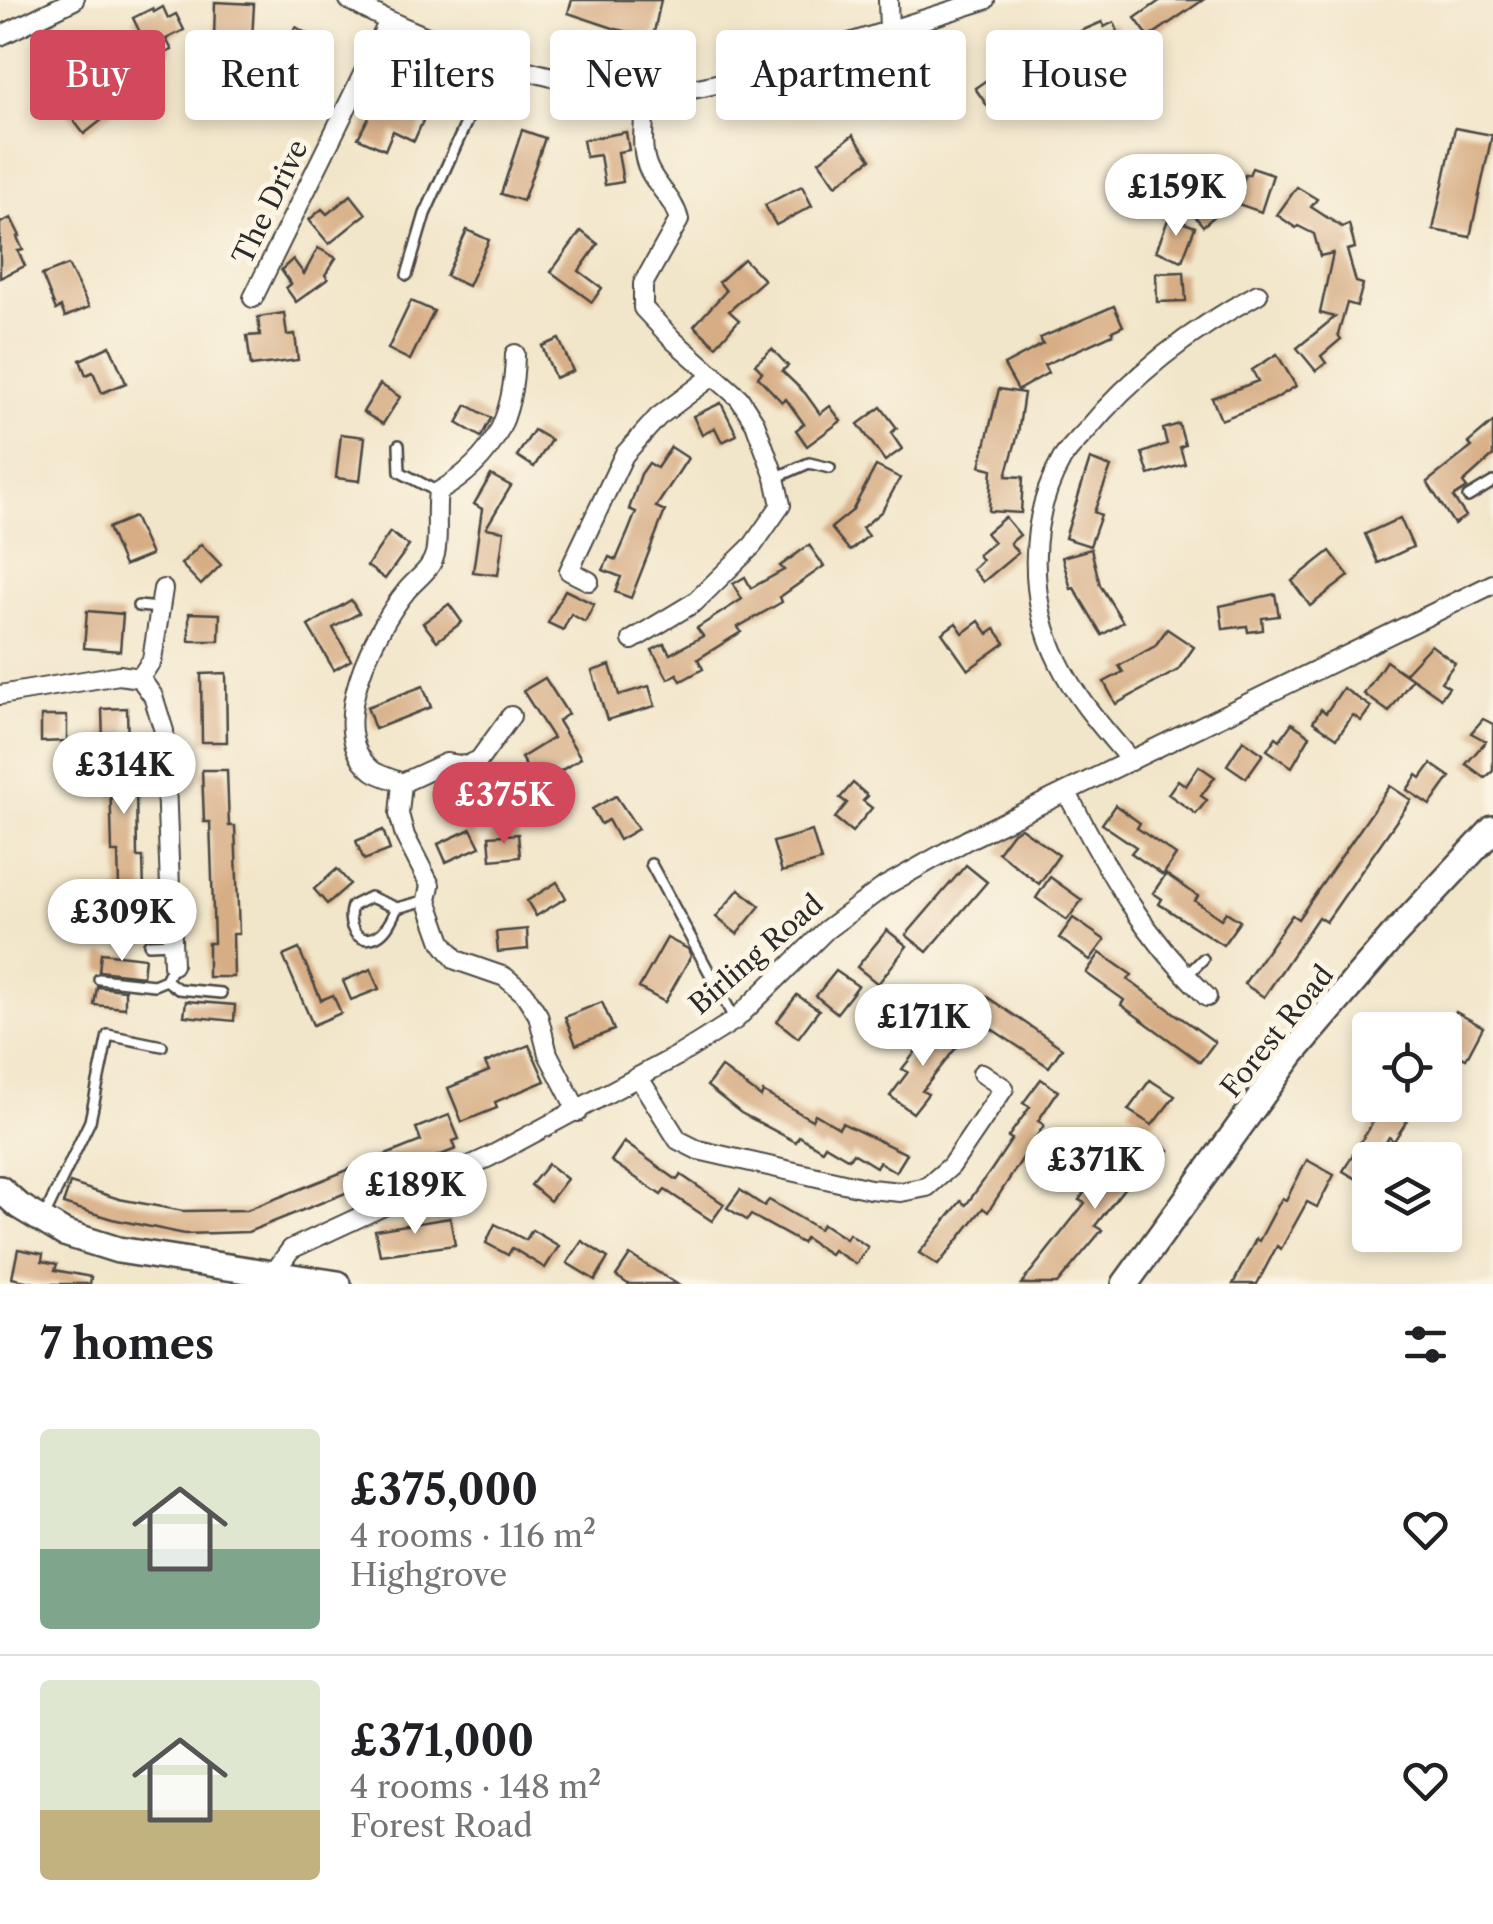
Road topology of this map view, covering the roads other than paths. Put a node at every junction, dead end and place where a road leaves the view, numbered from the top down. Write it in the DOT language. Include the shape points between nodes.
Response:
graph roads {
  1 [pos="74,0"];
  2 [pos="349,0"];
  3 [pos="888,0"];
  4 [pos="985,0"];
  5 [pos="388,23"];
  6 [pos="409,30"];
  7 [pos="889,30"];
  8 [pos="892,30"];
  9 [pos="0,36"];
  10 [pos="468,120"];
  11 [pos="645,120"];
  12 [pos="407,275"];
  13 [pos="1258,294"];
  14 [pos="254,298"];
  15 [pos="515,354"];
  16 [pos="714,374"];
  17 [pos="398,445"];
  18 [pos="830,468"];
  19 [pos="775,478"];
  20 [pos="1493,482"];
  21 [pos="438,492"];
  22 [pos="1468,498"];
  23 [pos="589,580"];
  24 [pos="1493,584"];
  25 [pos="161,599"];
  26 [pos="138,606"];
  27 [pos="632,640"];
  28 [pos="140,678"];
  29 [pos="0,695"];
  30 [pos="511,716"];
  31 [pos="1132,761"];
  32 [pos="402,782"];
  33 [pos="1066,792"];
  34 [pos="1493,830"];
  35 [pos="651,864"];
  36 [pos="427,900"];
  37 [pos="397,908"];
  38 [pos="172,943"];
  39 [pos="150,944"];
  40 [pos="1203,959"];
  41 [pos="169,972"];
  42 [pos="1186,977"];
  43 [pos="99,979"];
  44 [pos="220,993"];
  45 [pos="1206,998"];
  46 [pos="736,1020"];
  47 [pos="162,1046"];
  48 [pos="982,1074"];
  49 [pos="639,1078"];
  50 [pos="578,1112"];
  51 [pos="0,1189"];
  52 [pos="42,1220"];
  53 [pos="273,1274"];
  54 [pos="338,1284"];
  55 [pos="1125,1284"];
  1 -- 9 [label="street"];
  2 -- 5 [label="street"];
  3 -- 7 [label="street"];
  4 -- 8 [label="street"];
  5 -- 6 [label="street"];
  5 -- 14 [label="street, The Drive"];
  10 -- 12 [label="lane"];
  11 -- 16 [label="street" via="648,168 679,220 643,284 643,308"];
  13 -- 31 [label="street" via="1180,340 1100,414 1062,458 1039,519 1034,574 1052,644 1074,689"];
  15 -- 21 [label="street" via="510,409 495,442"];
  16 -- 19 [label="street" via="755,424"];
  16 -- 23 [label="street" via="658,417 624,456 569,570"];
  17 -- 21 [label="lane" via="400,472"];
  18 -- 19 [label="lane" via="809,463"];
  19 -- 27 [label="street" via="790,507 694,602"];
  20 -- 22 [label="lane"];
  21 -- 32 [label="street" via="436,554 374,639 352,714 356,750 374,771"];
  24 -- 31 [label="street, Birling Road"];
  25 -- 26 [label="lane"];
  25 -- 28 [label="street" via="152,660"];
  28 -- 29 [label="street" via="119,675"];
  28 -- 38 [label="street" via="164,731"];
  30 -- 32 [label="street" via="479,760 466,766 446,762"];
  31 -- 33 [label="street, Birling Road"];
  32 -- 36 [label="street" via="399,814 430,884"];
  33 -- 42 [label="street" via="1115,885"];
  33 -- 46 [label="street, Birling Road" via="885,886 826,930"];
  34 -- 55 [label="street, Forest Road" via="1292,1054"];
  35 -- 46 [label="lane"];
  36 -- 37 [label="lane"];
  36 -- 50 [label="street" via="456,960 505,977 524,993"];
  37 -- 37 [label="lane" via="362,900 348,916 358,936 370,939"];
  38 -- 39 [label="lane"];
  38 -- 41 [label="street"];
  40 -- 42 [label="lane"];
  41 -- 43 [label="lane" via="154,985"];
  41 -- 44 [label="lane" via="178,989"];
  42 -- 45 [label="street"];
  46 -- 49 [label="street, Birling Road"];
  47 -- 52 [label="lane" via="108,1035 90,1121"];
  48 -- 49 [label="street" via="1004,1088 951,1166 927,1187 901,1192 698,1150 678,1140"];
  49 -- 50 [label="street, Birling Road"];
  50 -- 53 [label="street, Birling Road" via="291,1249"];
  51 -- 52 [label="street"];
  52 -- 53 [label="street" via="118,1250"];
  53 -- 54 [label="street"];
}
